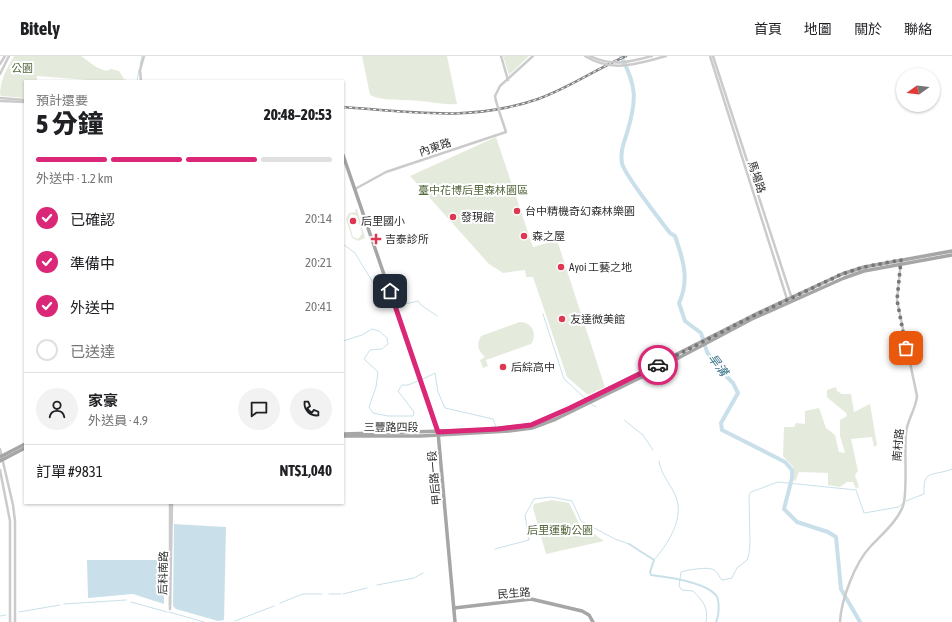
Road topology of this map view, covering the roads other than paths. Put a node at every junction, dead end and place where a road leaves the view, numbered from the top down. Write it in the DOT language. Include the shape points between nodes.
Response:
graph roads {
  1 [pos="5,56"];
  2 [pos="9,56"];
  3 [pos="144,56"];
  4 [pos="501,56"];
  5 [pos="533,56"];
  6 [pos="585,56"];
  7 [pos="590,56"];
  8 [pos="652,56"];
  9 [pos="666,56"];
  10 [pos="710,56"];
  11 [pos="713,56"];
  12 [pos="0,64"];
  13 [pos="0,74"];
  14 [pos="141,80"];
  15 [pos="508,80"];
  16 [pos="0,99"];
  17 [pos="24,101"];
  18 [pos="344,158"];
  19 [pos="355,189"];
  20 [pos="952,251"];
  21 [pos="952,255"];
  22 [pos="901,262"];
  23 [pos="792,299"];
  24 [pos="788,301"];
  25 [pos="438,433"];
  26 [pos="344,435"];
  27 [pos="24,445"];
  28 [pos="24,448"];
  29 [pos="0,449"];
  30 [pos="1,458"];
  31 [pos="0,470"];
  32 [pos="0,474"];
  33 [pos="171,504"];
  34 [pos="171,521"];
  35 [pos="454,608"];
  36 [pos="10,622"];
  37 [pos="15,622"];
  38 [pos="455,622"];
  39 [pos="593,622"];
  40 [pos="840,622"];
  1 -- 12 [label="street"];
  2 -- 13 [label="street"];
  3 -- 14 [label="street" via="140,70"];
  4 -- 15 [label="street"];
  5 -- 15 [label="street"];
  6 -- 9 [label="street, bridge" via="599,64 618,67"];
  7 -- 8 [label="street, bridge" via="618,64"];
  10 -- 24 [label="street, 馬場路"];
  11 -- 23 [label="street, 馬場路"];
  15 -- 19 [label="street, 內東路, bridge" via="500,86 496,96 506,132 386,172"];
  16 -- 17 [label="street"];
  18 -- 19 [label="main road, 甲后路一段"];
  19 -- 25 [label="main road, 甲后路一段"];
  20 -- 22 [label="main road"];
  21 -- 22 [label="main road"];
  22 -- 23 [label="main road, 三豐路四段" via="853,274"];
  22 -- 40 [label="street, 南村路" via="897,300 917,396 906,433 903,503 895,518 864,554 843,602"];
  23 -- 24 [label="main road, 三豐路四段"];
  24 -- 25 [label="main road, 三豐路四段" via="531,425"];
  25 -- 26 [label="main road, 三豐路四段"];
  25 -- 35 [label="main road, 甲后路一段"];
  27 -- 30 [label="main road"];
  28 -- 30 [label="main road"];
  29 -- 30 [label="street"];
  30 -- 37 [label="street" via="15,521"];
  31 -- 32 [label="street"];
  32 -- 36 [label="street" via="10,521"];
  33 -- 34 [label="street, 后科南路"];
  34 -- 34 [label="street, 后科南路" via="170,609"];
  35 -- 38 [label="main road, 甲后路一段"];
  35 -- 39 [label="main road, 民生路" via="531,599 582,611 589,615"];
}
